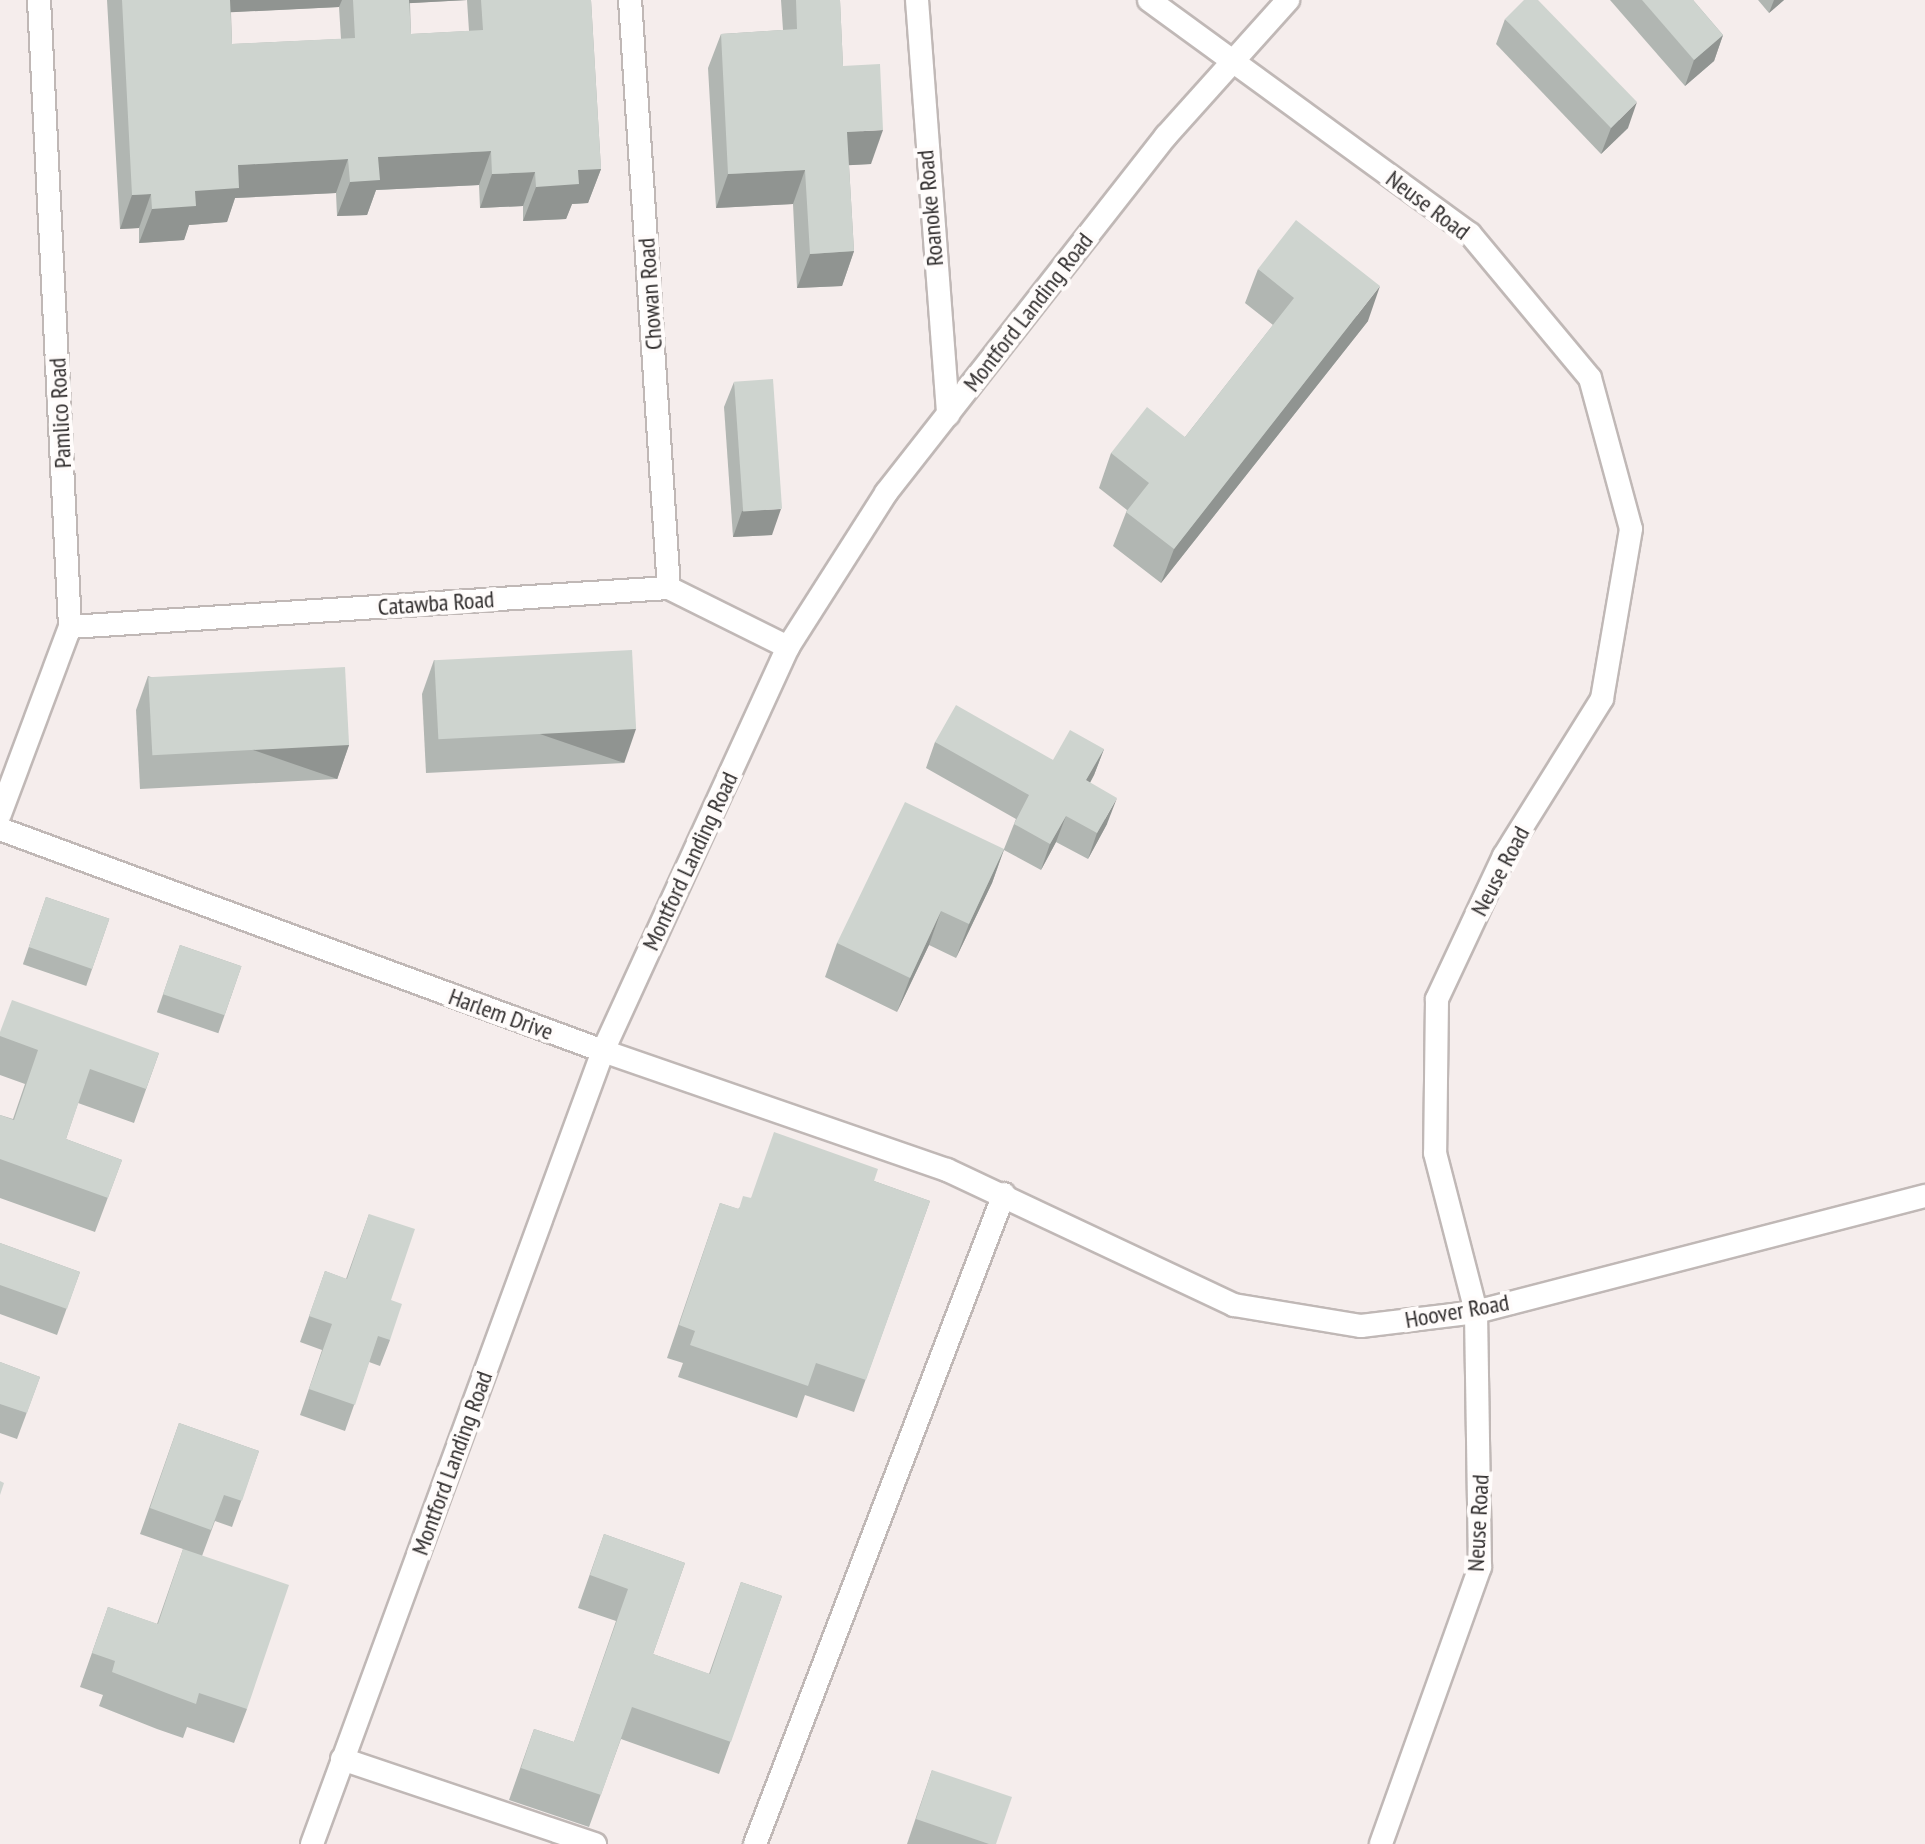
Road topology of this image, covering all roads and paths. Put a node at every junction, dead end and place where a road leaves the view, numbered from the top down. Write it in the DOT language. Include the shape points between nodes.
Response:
graph roads {
  1 [pos="39,0"];
  2 [pos="630,0"];
  3 [pos="917,0"];
  4 [pos="1149,0"];
  5 [pos="1288,0"];
  6 [pos="1233,63"];
  7 [pos="948,415"];
  8 [pos="669,588"];
  9 [pos="70,627"];
  10 [pos="788,647"];
  11 [pos="0,814"];
  12 [pos="0,829"];
  13 [pos="603,1051"];
  14 [pos="1004,1194"];
  15 [pos="1925,1196"];
  16 [pos="1476,1312"];
  17 [pos="342,1759"];
  18 [pos="312,1844"];
  19 [pos="595,1844"];
  20 [pos="755,1844"];
  21 [pos="1381,1844"];
  1 -- 9 [label="street, Pamlico Road"];
  2 -- 8 [label="street, Chowan Road"];
  3 -- 7 [label="street, Roanoke Road"];
  4 -- 6 [label="street, Neuse Road"];
  5 -- 6 [label="street, Montford Landing Road"];
  6 -- 7 [label="street, Montford Landing Road" via="1166,136"];
  6 -- 16 [label="street, Neuse Road" via="1470,234 1590,378 1631,529 1602,699 1504,856 1437,999 1435,1153"];
  7 -- 10 [label="street, Montford Landing Road" via="886,493"];
  8 -- 9 [label="street, Catawba Road"];
  8 -- 10 [label="street"];
  9 -- 11 [label="street, Pamlico Road"];
  10 -- 13 [label="street, Montford Landing Road"];
  12 -- 13 [label="street, Harlem Drive"];
  13 -- 14 [label="street, Harlem Drive"];
  13 -- 17 [label="street, Montford Landing Road"];
  14 -- 16 [label="street, Hoover Road" via="1234,1305 1361,1326"];
  14 -- 20 [label="street"];
  15 -- 16 [label="street, Hoover Road"];
  16 -- 21 [label="street, Neuse Road" via="1480,1567"];
  17 -- 18 [label="street, Montford Landing Road"];
  17 -- 19 [label="street"];
}
